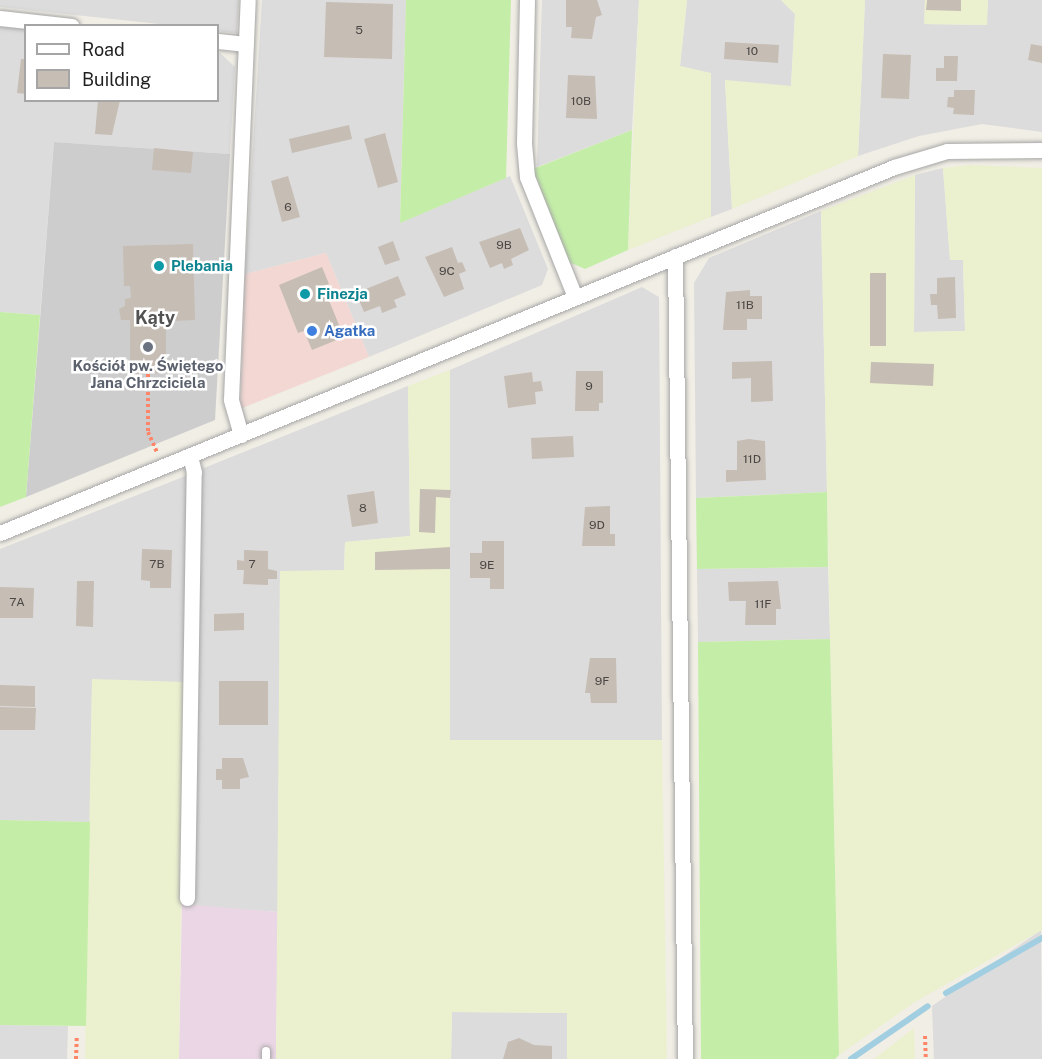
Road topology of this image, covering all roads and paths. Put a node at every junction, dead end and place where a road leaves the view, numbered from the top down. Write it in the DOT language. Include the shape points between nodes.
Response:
graph roads {
  1 [pos="248,0"];
  2 [pos="527,0"];
  3 [pos="0,18"];
  4 [pos="54,24"];
  5 [pos="219,41"];
  6 [pos="246,44"];
  7 [pos="1042,150"];
  8 [pos="675,256"];
  9 [pos="575,297"];
  10 [pos="148,374"];
  11 [pos="241,435"];
  12 [pos="157,453"];
  13 [pos="190,456"];
  14 [pos="0,533"];
  15 [pos="187,898"];
  16 [pos="77,1035"];
  17 [pos="926,1036"];
  18 [pos="76,1059"];
  19 [pos="685,1059"];
  20 [pos="926,1059"];
  1 -- 6 [label="street"];
  2 -- 9 [label="street" via="527,177"];
  3 -- 4 [label="street"];
  5 -- 6 [label="street"];
  6 -- 11 [label="street" via="231,399"];
  7 -- 8 [label="street" via="969,148 920,158"];
  8 -- 9 [label="street"];
  8 -- 19 [label="street"];
  9 -- 11 [label="street"];
  10 -- 12 [label="path" via="148,432"];
  11 -- 13 [label="street"];
  13 -- 14 [label="street"];
  13 -- 15 [label="street" via="194,472"];
  16 -- 18 [label="path"];
  17 -- 20 [label="path"];
}
